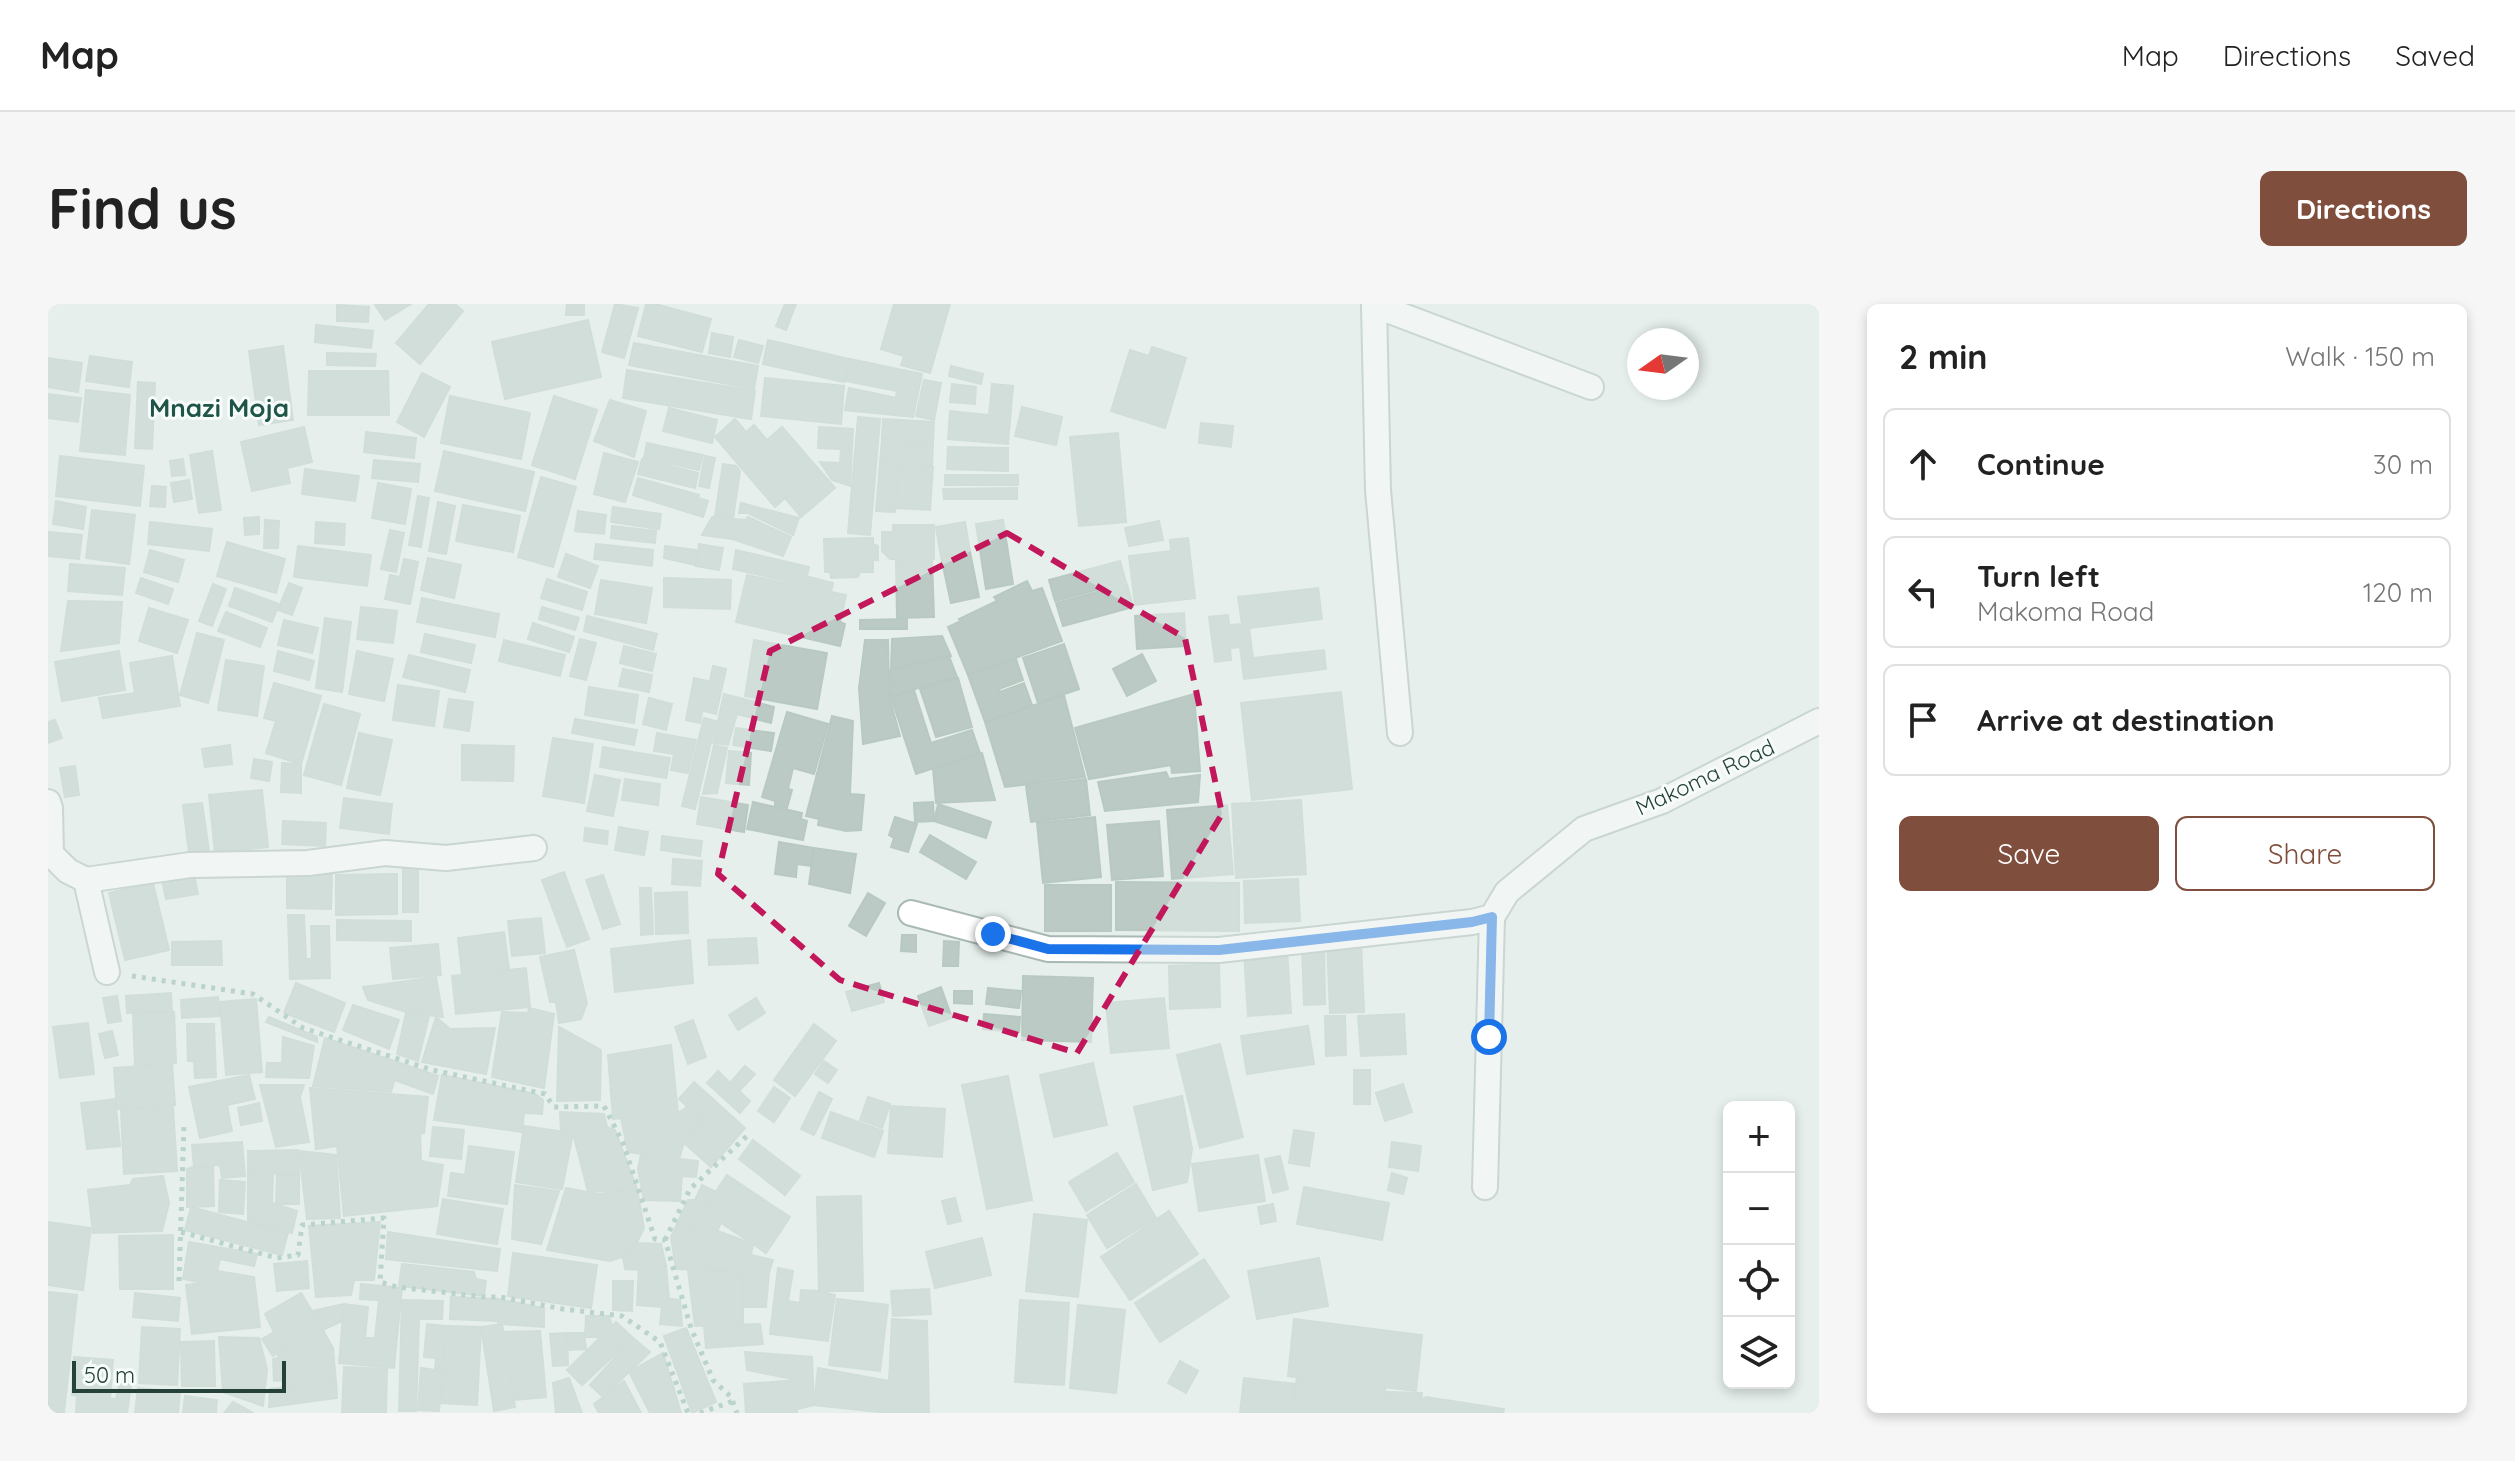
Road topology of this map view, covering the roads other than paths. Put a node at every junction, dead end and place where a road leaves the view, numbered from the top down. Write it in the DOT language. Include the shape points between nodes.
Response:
graph roads {
  1 [pos="1374,304"];
  2 [pos="1591,387"];
  3 [pos="1819,721"];
  4 [pos="1400,733"];
  5 [pos="48,802"];
  6 [pos="534,848"];
  7 [pos="86,880"];
  8 [pos="911,913"];
  9 [pos="1492,917"];
  10 [pos="107,972"];
  11 [pos="1485,1187"];
  1 -- 2 [label="street"];
  1 -- 4 [label="street" via="1378,490"];
  3 -- 9 [label="street, Makoma Road" via="1662,801 1584,829 1507,892"];
  5 -- 7 [label="street" via="51,854"];
  6 -- 7 [label="street" via="446,858 385,853 308,863 190,865"];
  7 -- 10 [label="street"];
  8 -- 9 [label="street" via="1048,949 1219,950"];
  9 -- 11 [label="street"];
}
